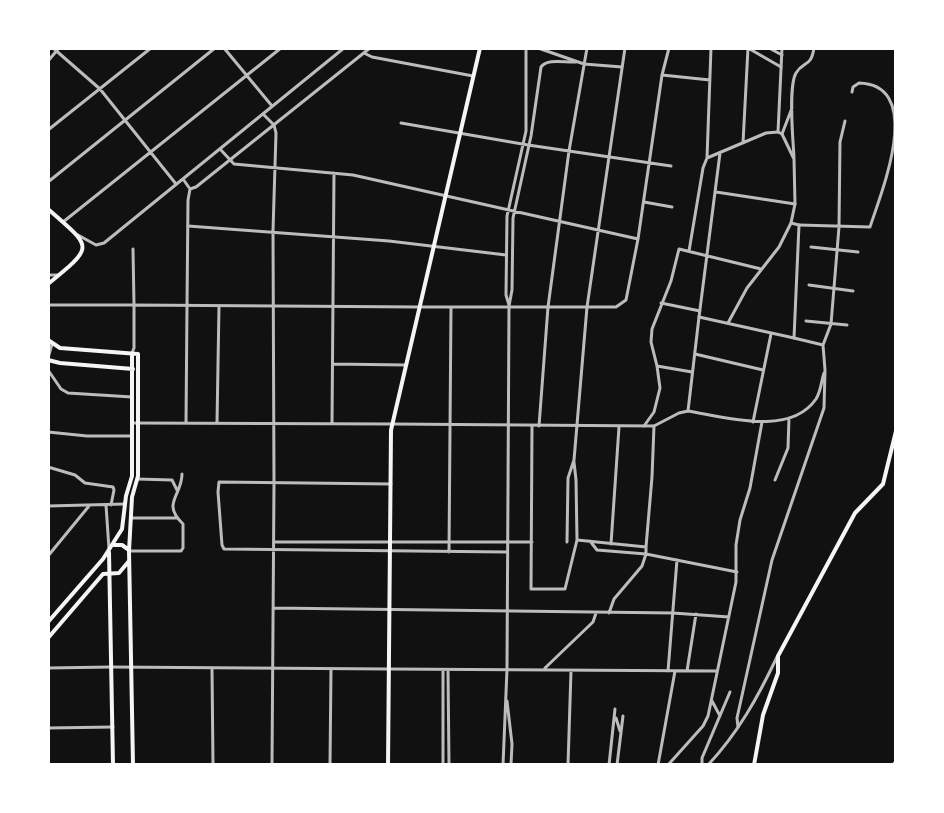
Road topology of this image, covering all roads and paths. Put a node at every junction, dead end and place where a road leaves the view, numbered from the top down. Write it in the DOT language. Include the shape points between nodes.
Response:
graph roads {
  1 [pos="151,48"];
  2 [pos="215,48"];
  3 [pos="224,48"];
  4 [pos="281,48"];
  5 [pos="344,48"];
  6 [pos="370,48"];
  7 [pos="480,48"];
  8 [pos="526,48"];
  9 [pos="538,48"];
  10 [pos="587,48"];
  11 [pos="625,48"];
  12 [pos="669,48"];
  13 [pos="711,48"];
  14 [pos="748,48"];
  15 [pos="769,48"];
  16 [pos="782,48"];
  17 [pos="814,48"];
  18 [pos="56,49"];
  19 [pos="364,53"];
  20 [pos="782,55"];
  21 [pos="48,61"];
  22 [pos="576,62"];
  23 [pos="584,64"];
  24 [pos="622,67"];
  25 [pos="782,68"];
  26 [pos="662,75"];
  27 [pos="247,76"];
  28 [pos="473,76"];
  29 [pos="710,80"];
  30 [pos="100,89"];
  31 [pos="852,92"];
  32 [pos="272,106"];
  33 [pos="792,106"];
  34 [pos="263,114"];
  35 [pos="126,120"];
  36 [pos="845,122"];
  37 [pos="401,123"];
  38 [pos="274,125"];
  39 [pos="48,130"];
  40 [pos="460,133"];
  41 [pos="780,133"];
  42 [pos="743,143"];
  43 [pos="525,145"];
  44 [pos="220,149"];
  45 [pos="569,151"];
  46 [pos="151,152"];
  47 [pos="720,153"];
  48 [pos="609,156"];
  49 [pos="707,158"];
  50 [pos="794,159"];
  51 [pos="230,160"];
  52 [pos="649,163"];
  53 [pos="671,166"];
  54 [pos="275,167"];
  55 [pos="334,173"];
  56 [pos="183,179"];
  57 [pos="48,183"];
  58 [pos="176,184"];
  59 [pos="190,189"];
  60 [pos="716,192"];
  61 [pos="444,196"];
  62 [pos="644,202"];
  63 [pos="795,204"];
  64 [pos="672,207"];
  65 [pos="48,209"];
  66 [pos="508,210"];
  67 [pos="514,212"];
  68 [pos="63,222"];
  69 [pos="559,222"];
  70 [pos="791,223"];
  71 [pos="799,225"];
  72 [pos="188,226"];
  73 [pos="839,227"];
  74 [pos="273,231"];
  75 [pos="599,232"];
  76 [pos="78,235"];
  77 [pos="333,236"];
  78 [pos="638,239"];
  79 [pos="434,247"];
  80 [pos="811,247"];
  81 [pos="133,249"];
  82 [pos="838,250"];
  83 [pos="689,252"];
  84 [pos="858,252"];
  85 [pos="506,255"];
  86 [pos="708,255"];
  87 [pos="761,269"];
  88 [pos="48,275"];
  89 [pos="59,275"];
  90 [pos="48,284"];
  91 [pos="809,285"];
  92 [pos="834,288"];
  93 [pos="853,291"];
  94 [pos="661,303"];
  95 [pos="48,305"];
  96 [pos="134,305"];
  97 [pos="187,306"];
  98 [pos="219,306"];
  99 [pos="509,306"];
  100 [pos="274,307"];
  101 [pos="333,307"];
  102 [pos="419,307"];
  103 [pos="451,307"];
  104 [pos="548,307"];
  105 [pos="586,307"];
  106 [pos="700,311"];
  107 [pos="699,317"];
  108 [pos="806,321"];
  109 [pos="728,323"];
  110 [pos="831,324"];
  111 [pos="847,325"];
  112 [pos="771,334"];
  113 [pos="794,338"];
  114 [pos="48,340"];
  115 [pos="52,344"];
  116 [pos="824,345"];
  117 [pos="134,348"];
  118 [pos="132,354"];
  119 [pos="138,354"];
  120 [pos="695,354"];
  121 [pos="48,359"];
  122 [pos="333,364"];
  123 [pos="406,365"];
  124 [pos="657,366"];
  125 [pos="119,368"];
  126 [pos="132,369"];
  127 [pos="138,369"];
  128 [pos="48,370"];
  129 [pos="763,370"];
  130 [pos="825,370"];
  131 [pos="692,372"];
  132 [pos="132,380"];
  133 [pos="132,397"];
  134 [pos="688,411"];
  135 [pos="789,418"];
  136 [pos="753,422"];
  137 [pos="762,422"];
  138 [pos="132,423"];
  139 [pos="138,423"];
  140 [pos="186,423"];
  141 [pos="217,423"];
  142 [pos="274,423"];
  143 [pos="332,424"];
  144 [pos="392,424"];
  145 [pos="450,425"];
  146 [pos="509,426"];
  147 [pos="532,426"];
  148 [pos="539,426"];
  149 [pos="576,426"];
  150 [pos="619,426"];
  151 [pos="654,426"];
  152 [pos="643,427"];
  153 [pos="896,431"];
  154 [pos="48,432"];
  155 [pos="132,436"];
  156 [pos="574,460"];
  157 [pos="48,468"];
  158 [pos="182,474"];
  159 [pos="137,479"];
  160 [pos="775,480"];
  161 [pos="274,483"];
  162 [pos="391,484"];
  163 [pos="177,490"];
  164 [pos="125,504"];
  165 [pos="106,505"];
  166 [pos="111,505"];
  167 [pos="48,506"];
  168 [pos="89,506"];
  169 [pos="131,518"];
  170 [pos="176,518"];
  171 [pos="577,540"];
  172 [pos="590,541"];
  173 [pos="274,542"];
  174 [pos="532,542"];
  175 [pos="567,542"];
  176 [pos="391,543"];
  177 [pos="448,543"];
  178 [pos="507,543"];
  179 [pos="611,544"];
  180 [pos="113,545"];
  181 [pos="646,547"];
  182 [pos="274,550"];
  183 [pos="109,551"];
  184 [pos="129,551"];
  185 [pos="610,551"];
  186 [pos="390,552"];
  187 [pos="449,552"];
  188 [pos="507,552"];
  189 [pos="646,554"];
  190 [pos="48,556"];
  191 [pos="129,560"];
  192 [pos="677,560"];
  193 [pos="737,572"];
  194 [pos="109,573"];
  195 [pos="273,608"];
  196 [pos="390,610"];
  197 [pos="507,610"];
  198 [pos="596,613"];
  199 [pos="609,613"];
  200 [pos="673,613"];
  201 [pos="696,614"];
  202 [pos="729,617"];
  203 [pos="48,622"];
  204 [pos="48,638"];
  205 [pos="778,656"];
  206 [pos="111,667"];
  207 [pos="130,667"];
  208 [pos="48,668"];
  209 [pos="212,668"];
  210 [pos="272,668"];
  211 [pos="331,669"];
  212 [pos="389,669"];
  213 [pos="507,669"];
  214 [pos="544,669"];
  215 [pos="446,670"];
  216 [pos="571,670"];
  217 [pos="668,671"];
  218 [pos="675,671"];
  219 [pos="687,671"];
  220 [pos="717,671"];
  221 [pos="730,692"];
  222 [pos="506,696"];
  223 [pos="711,699"];
  224 [pos="615,709"];
  225 [pos="615,714"];
  226 [pos="623,716"];
  227 [pos="720,717"];
  228 [pos="113,727"];
  229 [pos="48,728"];
  230 [pos="738,729"];
  231 [pos="621,733"];
  232 [pos="896,761"];
  233 [pos="113,765"];
  234 [pos="133,765"];
  235 [pos="213,765"];
  236 [pos="272,765"];
  237 [pos="330,765"];
  238 [pos="388,765"];
  239 [pos="443,765"];
  240 [pos="448,765"];
  241 [pos="503,765"];
  242 [pos="511,765"];
  243 [pos="568,765"];
  244 [pos="609,765"];
  245 [pos="617,765"];
  246 [pos="658,765"];
  247 [pos="668,765"];
  248 [pos="702,765"];
  249 [pos="708,765"];
  250 [pos="754,765"];
  251 [pos="893,765"];
  1 -- 30 [label="street"];
  2 -- 35 [label="street"];
  3 -- 27 [label="street"];
  4 -- 27 [label="street"];
  5 -- 32 [label="street"];
  6 -- 19 [label="street"];
  7 -- 28 [label="main road"];
  8 -- 43 [label="street"];
  9 -- 22 [label="street"];
  10 -- 23 [label="street"];
  11 -- 24 [label="street"];
  12 -- 26 [label="street"];
  13 -- 29 [label="street"];
  14 -- 25 [label="street"];
  14 -- 42 [label="street"];
  15 -- 20 [label="street"];
  16 -- 20 [label="street"];
  17 -- 33 [label="street" via="810,62 796,72"];
  18 -- 21 [label="street"];
  18 -- 30 [label="street"];
  19 -- 28 [label="street"];
  19 -- 38 [label="street"];
  20 -- 25 [label="street"];
  22 -- 23 [label="street"];
  22 -- 43 [label="street" via="544,63 541,67 531,136"];
  23 -- 24 [label="street"];
  23 -- 45 [label="street"];
  24 -- 48 [label="street"];
  25 -- 41 [label="street"];
  26 -- 29 [label="street"];
  26 -- 52 [label="street"];
  27 -- 32 [label="street"];
  27 -- 46 [label="street"];
  28 -- 40 [label="main road"];
  29 -- 49 [label="street"];
  30 -- 35 [label="street"];
  30 -- 39 [label="street"];
  31 -- 73 [label="street" via="859,83 880,88 890,99 895,115 893,145 886,183 870,227"];
  32 -- 34 [label="street"];
  33 -- 41 [label="street"];
  33 -- 50 [label="street"];
  34 -- 38 [label="street"];
  34 -- 44 [label="street"];
  35 -- 46 [label="street"];
  35 -- 57 [label="street"];
  36 -- 73 [label="street" via="840,142"];
  37 -- 40 [label="street"];
  38 -- 51 [label="street"];
  38 -- 54 [label="street"];
  40 -- 43 [label="street"];
  40 -- 61 [label="main road"];
  41 -- 42 [label="street" via="766,133"];
  41 -- 50 [label="street"];
  42 -- 47 [label="street"];
  43 -- 45 [label="street"];
  43 -- 66 [label="street"];
  43 -- 67 [label="street"];
  44 -- 51 [label="street"];
  44 -- 56 [label="street"];
  45 -- 48 [label="street"];
  45 -- 69 [label="street"];
  46 -- 58 [label="street"];
  46 -- 68 [label="street"];
  47 -- 49 [label="street"];
  47 -- 60 [label="street"];
  48 -- 52 [label="street"];
  48 -- 75 [label="street"];
  49 -- 83 [label="street"];
  50 -- 63 [label="street"];
  51 -- 54 [label="street" via="238,165"];
  51 -- 59 [label="street"];
  52 -- 53 [label="street"];
  52 -- 62 [label="street"];
  54 -- 55 [label="street"];
  54 -- 74 [label="street"];
  55 -- 61 [label="street"];
  55 -- 77 [label="street"];
  56 -- 58 [label="street"];
  56 -- 59 [label="street"];
  58 -- 76 [label="street" via="100,246"];
  59 -- 72 [label="street"];
  60 -- 63 [label="street"];
  60 -- 86 [label="street"];
  61 -- 66 [label="street"];
  61 -- 79 [label="main road"];
  62 -- 64 [label="street"];
  62 -- 78 [label="street"];
  63 -- 70 [label="street"];
  65 -- 68 [label="main road"];
  66 -- 67 [label="street"];
  66 -- 85 [label="street"];
  67 -- 69 [label="street"];
  67 -- 99 [label="street"];
  68 -- 76 [label="main road"];
  69 -- 75 [label="street"];
  69 -- 104 [label="street"];
  70 -- 71 [label="street"];
  70 -- 87 [label="street" via="779,247"];
  71 -- 73 [label="street"];
  71 -- 113 [label="street"];
  72 -- 74 [label="street"];
  72 -- 97 [label="street"];
  73 -- 82 [label="street"];
  74 -- 77 [label="street"];
  74 -- 100 [label="street"];
  75 -- 78 [label="street"];
  75 -- 105 [label="street"];
  76 -- 89 [label="main road" via="83,243 82,253"];
  77 -- 79 [label="street"];
  77 -- 101 [label="street"];
  78 -- 105 [label="street" via="628,296 616,307"];
  79 -- 85 [label="street"];
  79 -- 102 [label="main road"];
  80 -- 82 [label="street"];
  81 -- 96 [label="street"];
  82 -- 84 [label="street"];
  82 -- 92 [label="street"];
  83 -- 86 [label="street"];
  83 -- 94 [label="street" via="679,249"];
  85 -- 99 [label="street"];
  86 -- 87 [label="street"];
  86 -- 106 [label="street"];
  87 -- 109 [label="street"];
  88 -- 89 [label="street"];
  89 -- 90 [label="main road"];
  91 -- 92 [label="street"];
  92 -- 93 [label="street"];
  92 -- 110 [label="street"];
  94 -- 106 [label="street"];
  94 -- 124 [label="street" via="651,335"];
  95 -- 96 [label="street"];
  96 -- 97 [label="street"];
  96 -- 117 [label="street"];
  97 -- 98 [label="street"];
  97 -- 140 [label="street"];
  98 -- 100 [label="street"];
  98 -- 141 [label="street"];
  99 -- 103 [label="street"];
  99 -- 104 [label="street"];
  99 -- 146 [label="street"];
  100 -- 101 [label="street"];
  100 -- 142 [label="street"];
  101 -- 102 [label="street"];
  101 -- 122 [label="street"];
  102 -- 103 [label="street"];
  102 -- 123 [label="main road"];
  103 -- 145 [label="street"];
  104 -- 105 [label="street"];
  104 -- 148 [label="street"];
  105 -- 149 [label="street"];
  106 -- 107 [label="street"];
  107 -- 109 [label="street"];
  107 -- 120 [label="street"];
  108 -- 110 [label="street"];
  109 -- 112 [label="street"];
  110 -- 111 [label="street"];
  110 -- 116 [label="street"];
  112 -- 113 [label="street"];
  112 -- 129 [label="street"];
  113 -- 116 [label="street"];
  114 -- 115 [label="main road"];
  115 -- 118 [label="main road"];
  115 -- 121 [label="street"];
  116 -- 130 [label="street"];
  117 -- 118 [label="street"];
  117 -- 119 [label="street"];
  118 -- 119 [label="main road"];
  118 -- 126 [label="main road"];
  119 -- 127 [label="main road"];
  120 -- 129 [label="street"];
  120 -- 131 [label="street"];
  121 -- 125 [label="main road"];
  122 -- 123 [label="street"];
  122 -- 143 [label="street"];
  123 -- 144 [label="main road"];
  124 -- 131 [label="street"];
  124 -- 152 [label="street" via="658,402"];
  125 -- 126 [label="main road"];
  125 -- 132 [label="main road"];
  126 -- 127 [label="main road"];
  126 -- 132 [label="main road"];
  127 -- 139 [label="main road"];
  128 -- 133 [label="street" via="68,393"];
  129 -- 136 [label="street"];
  130 -- 135 [label="street" via="814,402"];
  130 -- 230 [label="street" via="824,408 772,560 737,718"];
  131 -- 134 [label="street"];
  132 -- 133 [label="main road"];
  133 -- 138 [label="main road"];
  134 -- 136 [label="street"];
  134 -- 151 [label="street"];
  135 -- 137 [label="street"];
  135 -- 160 [label="street" via="788,448"];
  136 -- 137 [label="street"];
  137 -- 193 [label="street" via="737,535"];
  138 -- 139 [label="street"];
  138 -- 155 [label="main road"];
  139 -- 140 [label="street"];
  139 -- 159 [label="main road"];
  140 -- 141 [label="street"];
  141 -- 142 [label="street"];
  142 -- 143 [label="street"];
  142 -- 161 [label="street"];
  143 -- 144 [label="street"];
  144 -- 145 [label="street"];
  144 -- 162 [label="main road"];
  145 -- 146 [label="street"];
  145 -- 177 [label="street"];
  146 -- 147 [label="street"];
  146 -- 178 [label="street"];
  147 -- 148 [label="street"];
  147 -- 174 [label="street"];
  148 -- 149 [label="street"];
  149 -- 150 [label="street"];
  149 -- 156 [label="street"];
  150 -- 152 [label="street"];
  150 -- 179 [label="street"];
  151 -- 152 [label="street"];
  151 -- 181 [label="street"];
  153 -- 205 [label="main road" via="883,484 855,513"];
  154 -- 155 [label="street"];
  155 -- 164 [label="main road" via="132,476"];
  156 -- 171 [label="street"];
  156 -- 175 [label="street" via="568,478"];
  157 -- 166 [label="street" via="75,475 85,483 113,487"];
  158 -- 163 [label="street"];
  159 -- 163 [label="street" via="172,480"];
  159 -- 169 [label="main road"];
  161 -- 162 [label="street"];
  161 -- 173 [label="street"];
  161 -- 182 [label="street" via="219,482 219,527 224,549"];
  162 -- 176 [label="main road"];
  163 -- 170 [label="street" via="173,502"];
  164 -- 166 [label="street"];
  164 -- 180 [label="main road" via="122,529"];
  165 -- 166 [label="street"];
  165 -- 168 [label="street"];
  165 -- 183 [label="street"];
  167 -- 168 [label="street"];
  168 -- 190 [label="street"];
  169 -- 170 [label="street"];
  169 -- 184 [label="main road"];
  170 -- 184 [label="street" via="183,524 182,551"];
  171 -- 172 [label="street"];
  171 -- 174 [label="street" via="565,588 531,589"];
  172 -- 179 [label="street"];
  172 -- 185 [label="street" via="597,550"];
  173 -- 176 [label="street"];
  173 -- 182 [label="street"];
  174 -- 178 [label="street"];
  176 -- 177 [label="street"];
  176 -- 186 [label="main road"];
  177 -- 178 [label="street"];
  177 -- 187 [label="street"];
  178 -- 188 [label="street"];
  179 -- 181 [label="street"];
  179 -- 185 [label="street"];
  180 -- 183 [label="main road"];
  180 -- 184 [label="main road" via="122,545"];
  181 -- 189 [label="street"];
  182 -- 186 [label="street"];
  182 -- 195 [label="street"];
  183 -- 194 [label="main road"];
  183 -- 203 [label="main road"];
  184 -- 191 [label="main road"];
  185 -- 189 [label="street"];
  186 -- 187 [label="street"];
  186 -- 196 [label="main road"];
  187 -- 188 [label="street"];
  188 -- 197 [label="street"];
  189 -- 192 [label="street"];
  189 -- 199 [label="street" via="642,566 614,599"];
  191 -- 194 [label="main road" via="123,570"];
  191 -- 207 [label="main road"];
  192 -- 193 [label="street"];
  192 -- 200 [label="street"];
  193 -- 202 [label="street"];
  194 -- 204 [label="main road" via="103,574"];
  194 -- 206 [label="main road"];
  195 -- 196 [label="street"];
  195 -- 210 [label="street"];
  196 -- 197 [label="street"];
  196 -- 212 [label="main road"];
  197 -- 198 [label="street"];
  197 -- 213 [label="street"];
  198 -- 199 [label="street"];
  198 -- 214 [label="street" via="592,622"];
  199 -- 200 [label="street"];
  200 -- 201 [label="street"];
  200 -- 217 [label="street"];
  201 -- 202 [label="street"];
  201 -- 219 [label="street"];
  202 -- 220 [label="street"];
  205 -- 230 [label="street"];
  205 -- 250 [label="main road" via="778,673 763,715"];
  206 -- 207 [label="street"];
  206 -- 208 [label="street"];
  206 -- 228 [label="main road"];
  207 -- 209 [label="street"];
  207 -- 234 [label="main road"];
  209 -- 210 [label="street"];
  209 -- 235 [label="street"];
  210 -- 211 [label="street"];
  210 -- 236 [label="street"];
  211 -- 212 [label="street"];
  211 -- 237 [label="street"];
  212 -- 215 [label="street"];
  212 -- 238 [label="main road"];
  213 -- 214 [label="street"];
  213 -- 215 [label="street"];
  213 -- 222 [label="street"];
  214 -- 216 [label="street"];
  215 -- 239 [label="street"];
  215 -- 240 [label="street"];
  216 -- 217 [label="street"];
  216 -- 243 [label="street"];
  217 -- 218 [label="street"];
  218 -- 219 [label="street"];
  218 -- 246 [label="street"];
  219 -- 220 [label="street"];
  220 -- 223 [label="street"];
  221 -- 227 [label="street"];
  222 -- 241 [label="street"];
  222 -- 242 [label="street"];
  223 -- 227 [label="street"];
  223 -- 247 [label="street" via="703,726"];
  224 -- 225 [label="street"];
  225 -- 231 [label="street"];
  225 -- 244 [label="street"];
  226 -- 231 [label="street"];
  227 -- 248 [label="street"];
  228 -- 229 [label="street"];
  228 -- 233 [label="main road"];
  230 -- 249 [label="street"];
  231 -- 245 [label="street"];
  232 -- 251 [label="street"];
}
